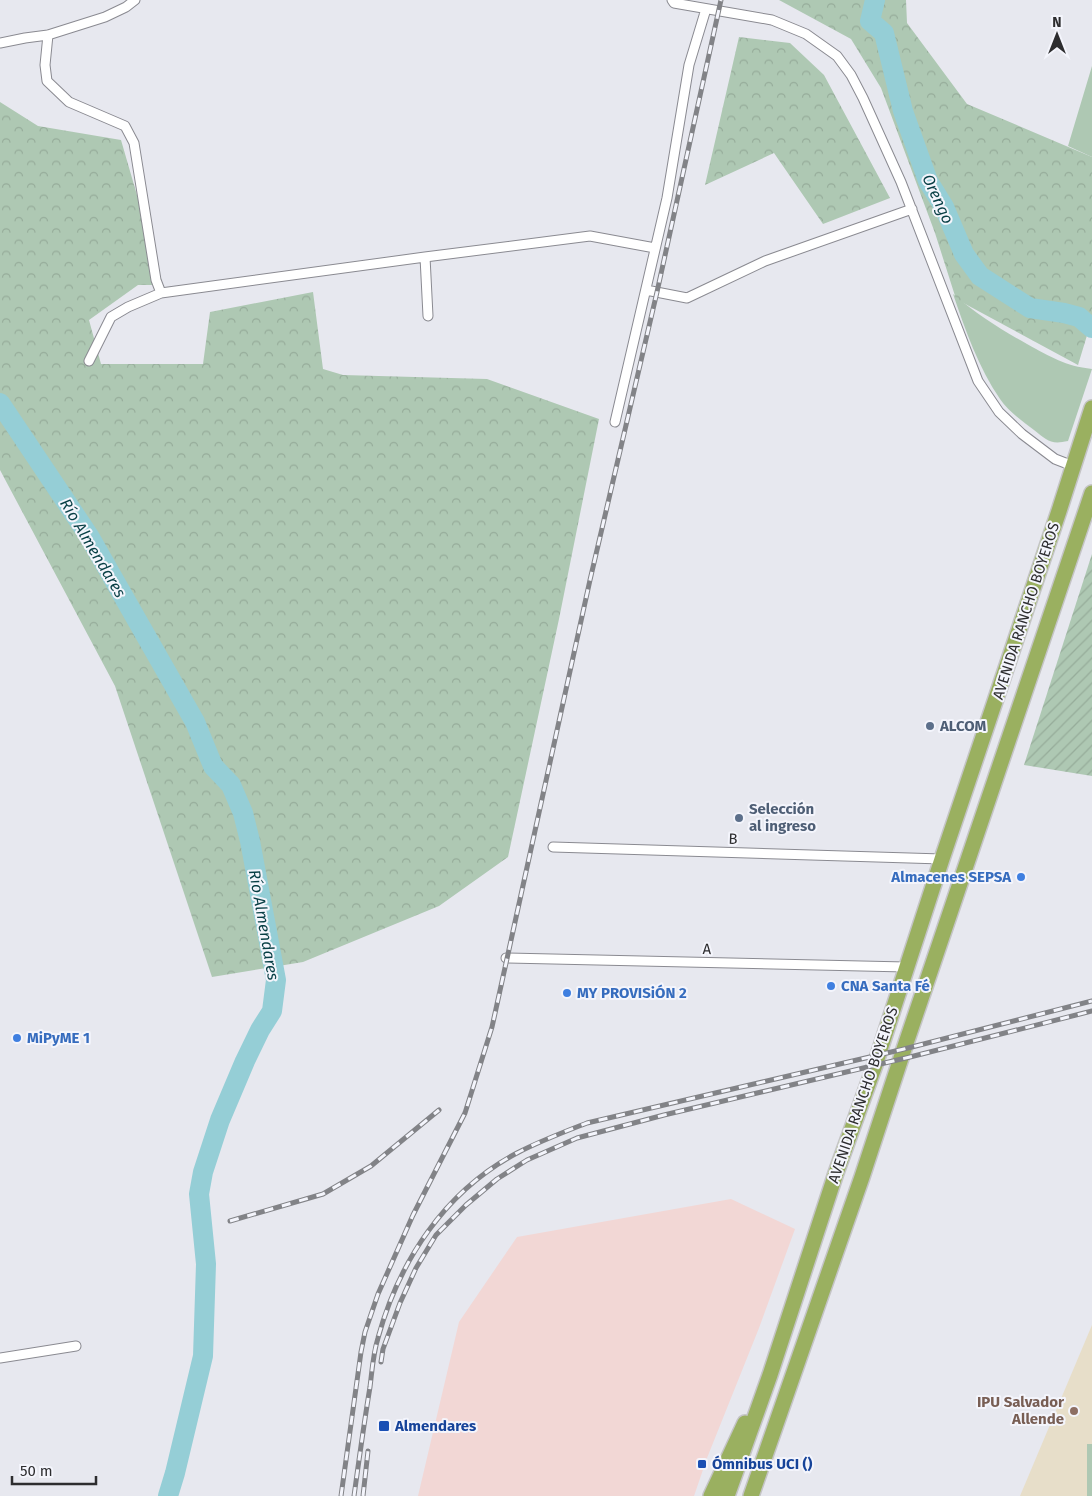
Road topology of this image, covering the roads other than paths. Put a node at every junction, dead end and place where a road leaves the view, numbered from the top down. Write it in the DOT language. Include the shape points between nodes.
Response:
graph roads {
  1 [pos="136,0"];
  2 [pos="672,0"];
  3 [pos="706,9"];
  4 [pos="48,35"];
  5 [pos="0,44"];
  6 [pos="912,209"];
  7 [pos="655,248"];
  8 [pos="425,256"];
  9 [pos="646,290"];
  10 [pos="161,293"];
  11 [pos="428,316"];
  12 [pos="90,361"];
  13 [pos="1092,408"];
  14 [pos="615,422"];
  15 [pos="1073,466"];
  16 [pos="1092,493"];
  17 [pos="553,847"];
  18 [pos="942,859"];
  19 [pos="506,958"];
  20 [pos="906,967"];
  21 [pos="76,1346"];
  22 [pos="0,1358"];
  23 [pos="770,1376"];
  24 [pos="711,1496"];
  25 [pos="727,1496"];
  26 [pos="751,1496"];
  1 -- 4 [label="street" via="106,16"];
  2 -- 3 [label="street"];
  3 -- 6 [label="street" via="772,20 806,34 837,56 864,98"];
  3 -- 7 [label="street" via="689,65 667,198"];
  4 -- 5 [label="street"];
  4 -- 10 [label="street" via="47,81 69,102 125,126 134,143 156,280"];
  6 -- 9 [label="street" via="765,261 687,298"];
  6 -- 15 [label="street" via="978,381 999,412 1022,434 1055,459"];
  7 -- 8 [label="street" via="590,236"];
  7 -- 9 [label="street"];
  8 -- 10 [label="street"];
  8 -- 11 [label="street"];
  9 -- 14 [label="street"];
  10 -- 12 [label="street" via="111,317"];
  13 -- 15 [label="highway, AVENIDA RANCHO BOYEROS"];
  15 -- 18 [label="highway, AVENIDA RANCHO BOYEROS"];
  16 -- 26 [label="highway, AVENIDA RANCHO BOYEROS"];
  17 -- 18 [label="street, B"];
  18 -- 20 [label="highway, AVENIDA RANCHO BOYEROS"];
  19 -- 20 [label="street, A"];
  20 -- 23 [label="highway, AVENIDA RANCHO BOYEROS"];
  21 -- 22 [label="street"];
  23 -- 24 [label="highway" via="740,1431"];
  23 -- 25 [label="highway, AVENIDA RANCHO BOYEROS"];
}
